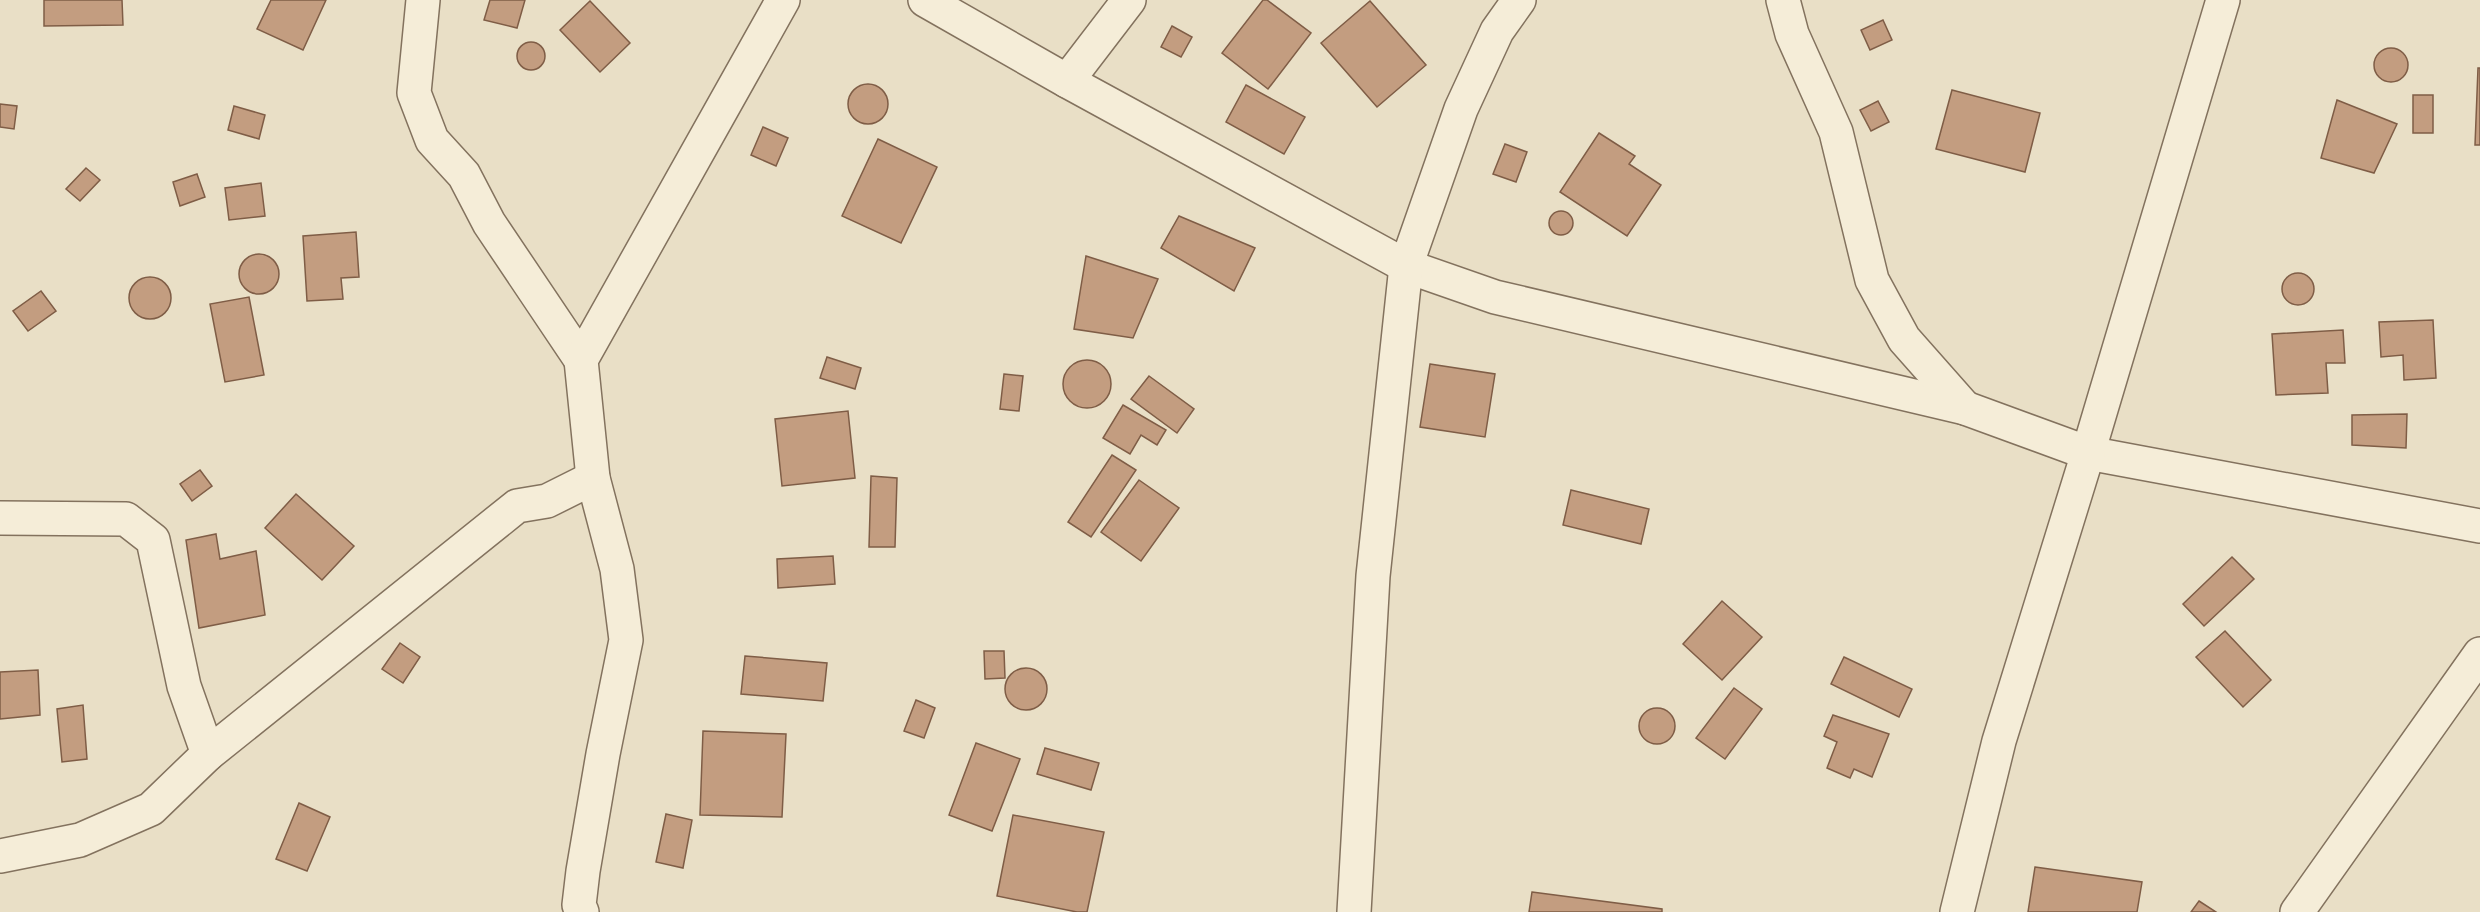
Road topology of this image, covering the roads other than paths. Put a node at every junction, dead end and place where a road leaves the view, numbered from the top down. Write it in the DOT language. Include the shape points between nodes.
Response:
graph roads {
  1 [pos="423,0"];
  2 [pos="783,0"];
  3 [pos="925,0"];
  4 [pos="1129,0"];
  5 [pos="1519,0"];
  6 [pos="1783,0"];
  7 [pos="2223,0"];
  8 [pos="1067,81"];
  9 [pos="1406,266"];
  10 [pos="581,360"];
  11 [pos="1965,408"];
  12 [pos="2088,453"];
  13 [pos="593,478"];
  14 [pos="0,518"];
  15 [pos="2480,526"];
  16 [pos="2480,654"];
  17 [pos="208,754"];
  18 [pos="0,856"];
  19 [pos="582,912"];
  20 [pos="1354,912"];
  21 [pos="1957,912"];
  22 [pos="2297,912"];
  1 -- 10 [label="street" via="414,93 432,140 464,175 489,223"];
  2 -- 10 [label="street"];
  3 -- 8 [label="street"];
  4 -- 8 [label="street"];
  5 -- 9 [label="street" via="1497,31 1461,110"];
  6 -- 11 [label="street" via="1792,34 1836,132 1872,280 1904,339"];
  7 -- 12 [label="street"];
  8 -- 9 [label="street"];
  9 -- 11 [label="street" via="1495,297"];
  9 -- 20 [label="street" via="1373,576"];
  10 -- 13 [label="street"];
  11 -- 12 [label="street"];
  12 -- 15 [label="street"];
  12 -- 21 [label="street" via="1999,741"];
  13 -- 17 [label="street" via="547,501 517,506"];
  13 -- 19 [label="street" via="617,569 626,640 583,872 579,905"];
  14 -- 17 [label="street" via="126,519 153,540 184,686"];
  16 -- 22 [label="street"];
  17 -- 18 [label="street" via="152,809 80,840"];
}
